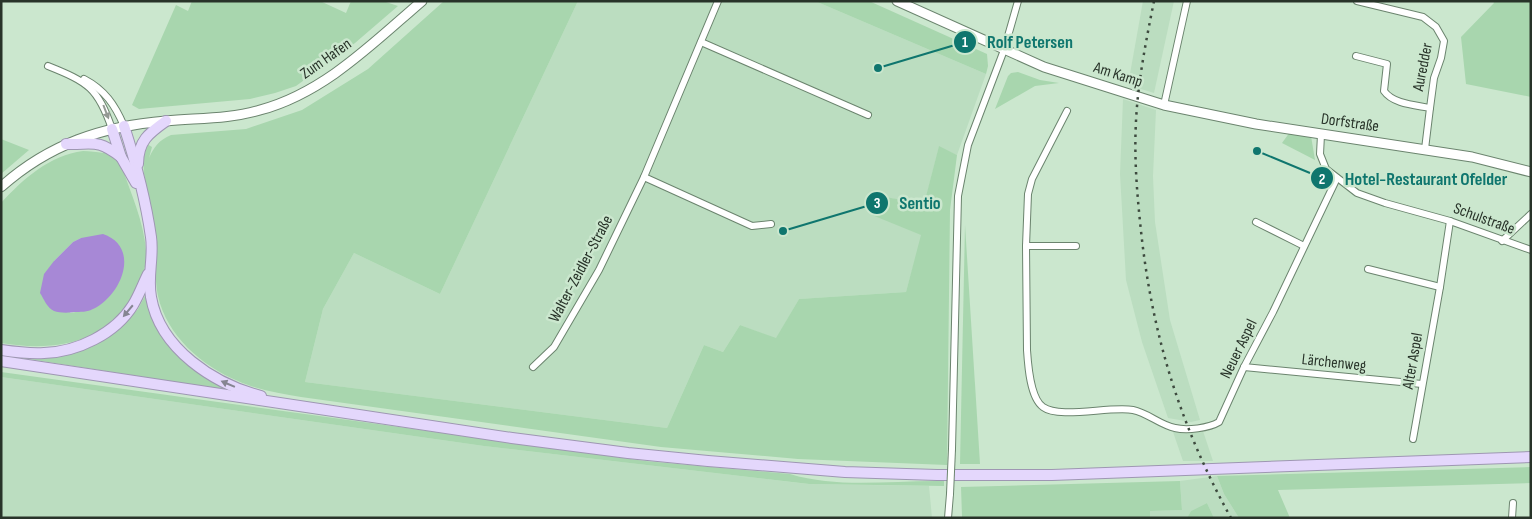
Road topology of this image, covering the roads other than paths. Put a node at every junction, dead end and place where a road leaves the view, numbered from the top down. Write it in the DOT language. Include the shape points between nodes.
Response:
graph roads {
  1 [pos="422,1"];
  2 [pos="718,1"];
  3 [pos="897,1"];
  4 [pos="1018,1"];
  5 [pos="1188,1"];
  6 [pos="1357,1"];
  7 [pos="701,42"];
  8 [pos="1004,50"];
  9 [pos="1356,56"];
  10 [pos="48,66"];
  11 [pos="71,75"];
  12 [pos="1164,105"];
  13 [pos="1430,108"];
  14 [pos="1067,111"];
  15 [pos="868,115"];
  16 [pos="166,121"];
  17 [pos="124,126"];
  18 [pos="112,129"];
  19 [pos="1321,135"];
  20 [pos="66,144"];
  21 [pos="1425,149"];
  22 [pos="121,157"];
  23 [pos="137,172"];
  24 [pos="1531,172"];
  25 [pos="644,177"];
  26 [pos="1337,178"];
  27 [pos="1,187"];
  28 [pos="140,190"];
  29 [pos="1531,214"];
  30 [pos="1450,221"];
  31 [pos="1256,222"];
  32 [pos="770,224"];
  33 [pos="1502,241"];
  34 [pos="1026,246"];
  35 [pos="1076,246"];
  36 [pos="1304,246"];
  37 [pos="1531,250"];
  38 [pos="151,268"];
  39 [pos="1368,269"];
  40 [pos="1440,287"];
  41 [pos="1,350"];
  42 [pos="1,361"];
  43 [pos="533,367"];
  44 [pos="1244,367"];
  45 [pos="1422,384"];
  46 [pos="308,408"];
  47 [pos="1413,439"];
  48 [pos="1531,457"];
  49 [pos="1512,503"];
  50 [pos="948,518"];
  51 [pos="1512,518"];
  1 -- 16 [label="main road, Zum Hafen" via="336,73 307,91 262,110 234,116"];
  2 -- 7 [label="street, Walter-Zeidler-Straße"];
  3 -- 8 [label="main road, Am Kamp"];
  4 -- 8 [label="street"];
  5 -- 12 [label="street"];
  6 -- 13 [label="street, Auredder" via="1423,17 1436,27 1444,41"];
  7 -- 15 [label="street"];
  7 -- 25 [label="street, Walter-Zeidler-Straße"];
  8 -- 12 [label="main road, Am Kamp" via="1052,70"];
  8 -- 50 [label="street, bridge" via="968,145 958,196"];
  9 -- 13 [label="street, Auredder" via="1387,64 1384,91 1388,97"];
  10 -- 11 [label="street"];
  11 -- 17 [label="street" via="93,84 108,96"];
  11 -- 18 [label="street, one-way" via="92,89 101,100"];
  12 -- 19 [label="main road, Dorfstraße"];
  13 -- 21 [label="street, Auredder"];
  14 -- 34 [label="street" via="1032,179 1028,194"];
  16 -- 17 [label="main road, Zum Hafen"];
  16 -- 23 [label="highway" via="150,132 141,145"];
  17 -- 18 [label="main road, Zum Hafen"];
  17 -- 23 [label="highway"];
  18 -- 20 [label="main road"];
  18 -- 22 [label="highway"];
  19 -- 21 [label="main road, Dorfstraße"];
  19 -- 26 [label="street, Schulstraße" via="1320,154 1326,169"];
  20 -- 22 [label="highway" via="97,143"];
  20 -- 27 [label="main road" via="29,164"];
  21 -- 24 [label="main road, Dorfstraße"];
  22 -- 28 [label="highway"];
  23 -- 28 [label="highway"];
  25 -- 32 [label="street" via="752,226"];
  25 -- 43 [label="street, Walter-Zeidler-Straße" via="599,270 567,325 554,346"];
  26 -- 30 [label="street, Schulstraße" via="1357,193"];
  26 -- 36 [label="street, Neuer Aspel"];
  28 -- 38 [label="highway" via="151,239"];
  29 -- 33 [label="street"];
  30 -- 33 [label="street, Schulstraße"];
  30 -- 40 [label="street, Alter Aspel"];
  31 -- 36 [label="street"];
  33 -- 37 [label="street, Schulstraße"];
  34 -- 35 [label="street"];
  34 -- 44 [label="street, Neuer Aspel" via="1026,350 1035,398 1039,405 1051,412 1134,410 1174,428 1213,426 1219,422"];
  36 -- 44 [label="street, Neuer Aspel"];
  38 -- 41 [label="highway, one-way" via="132,307 114,326 92,340 69,349 44,353"];
  46 -- 38 [label="highway, one-way" via="227,384 190,359 171,339 156,314 149,285"];
  39 -- 40 [label="street"];
  40 -- 45 [label="street, Alter Aspel"];
  42 -- 46 [label="highway"];
  44 -- 45 [label="street, Lärchenweg"];
  45 -- 47 [label="street, Alter Aspel"];
  46 -- 48 [label="highway" via="628,453 849,472 1052,475"];
  49 -- 51 [label="street"];
}
